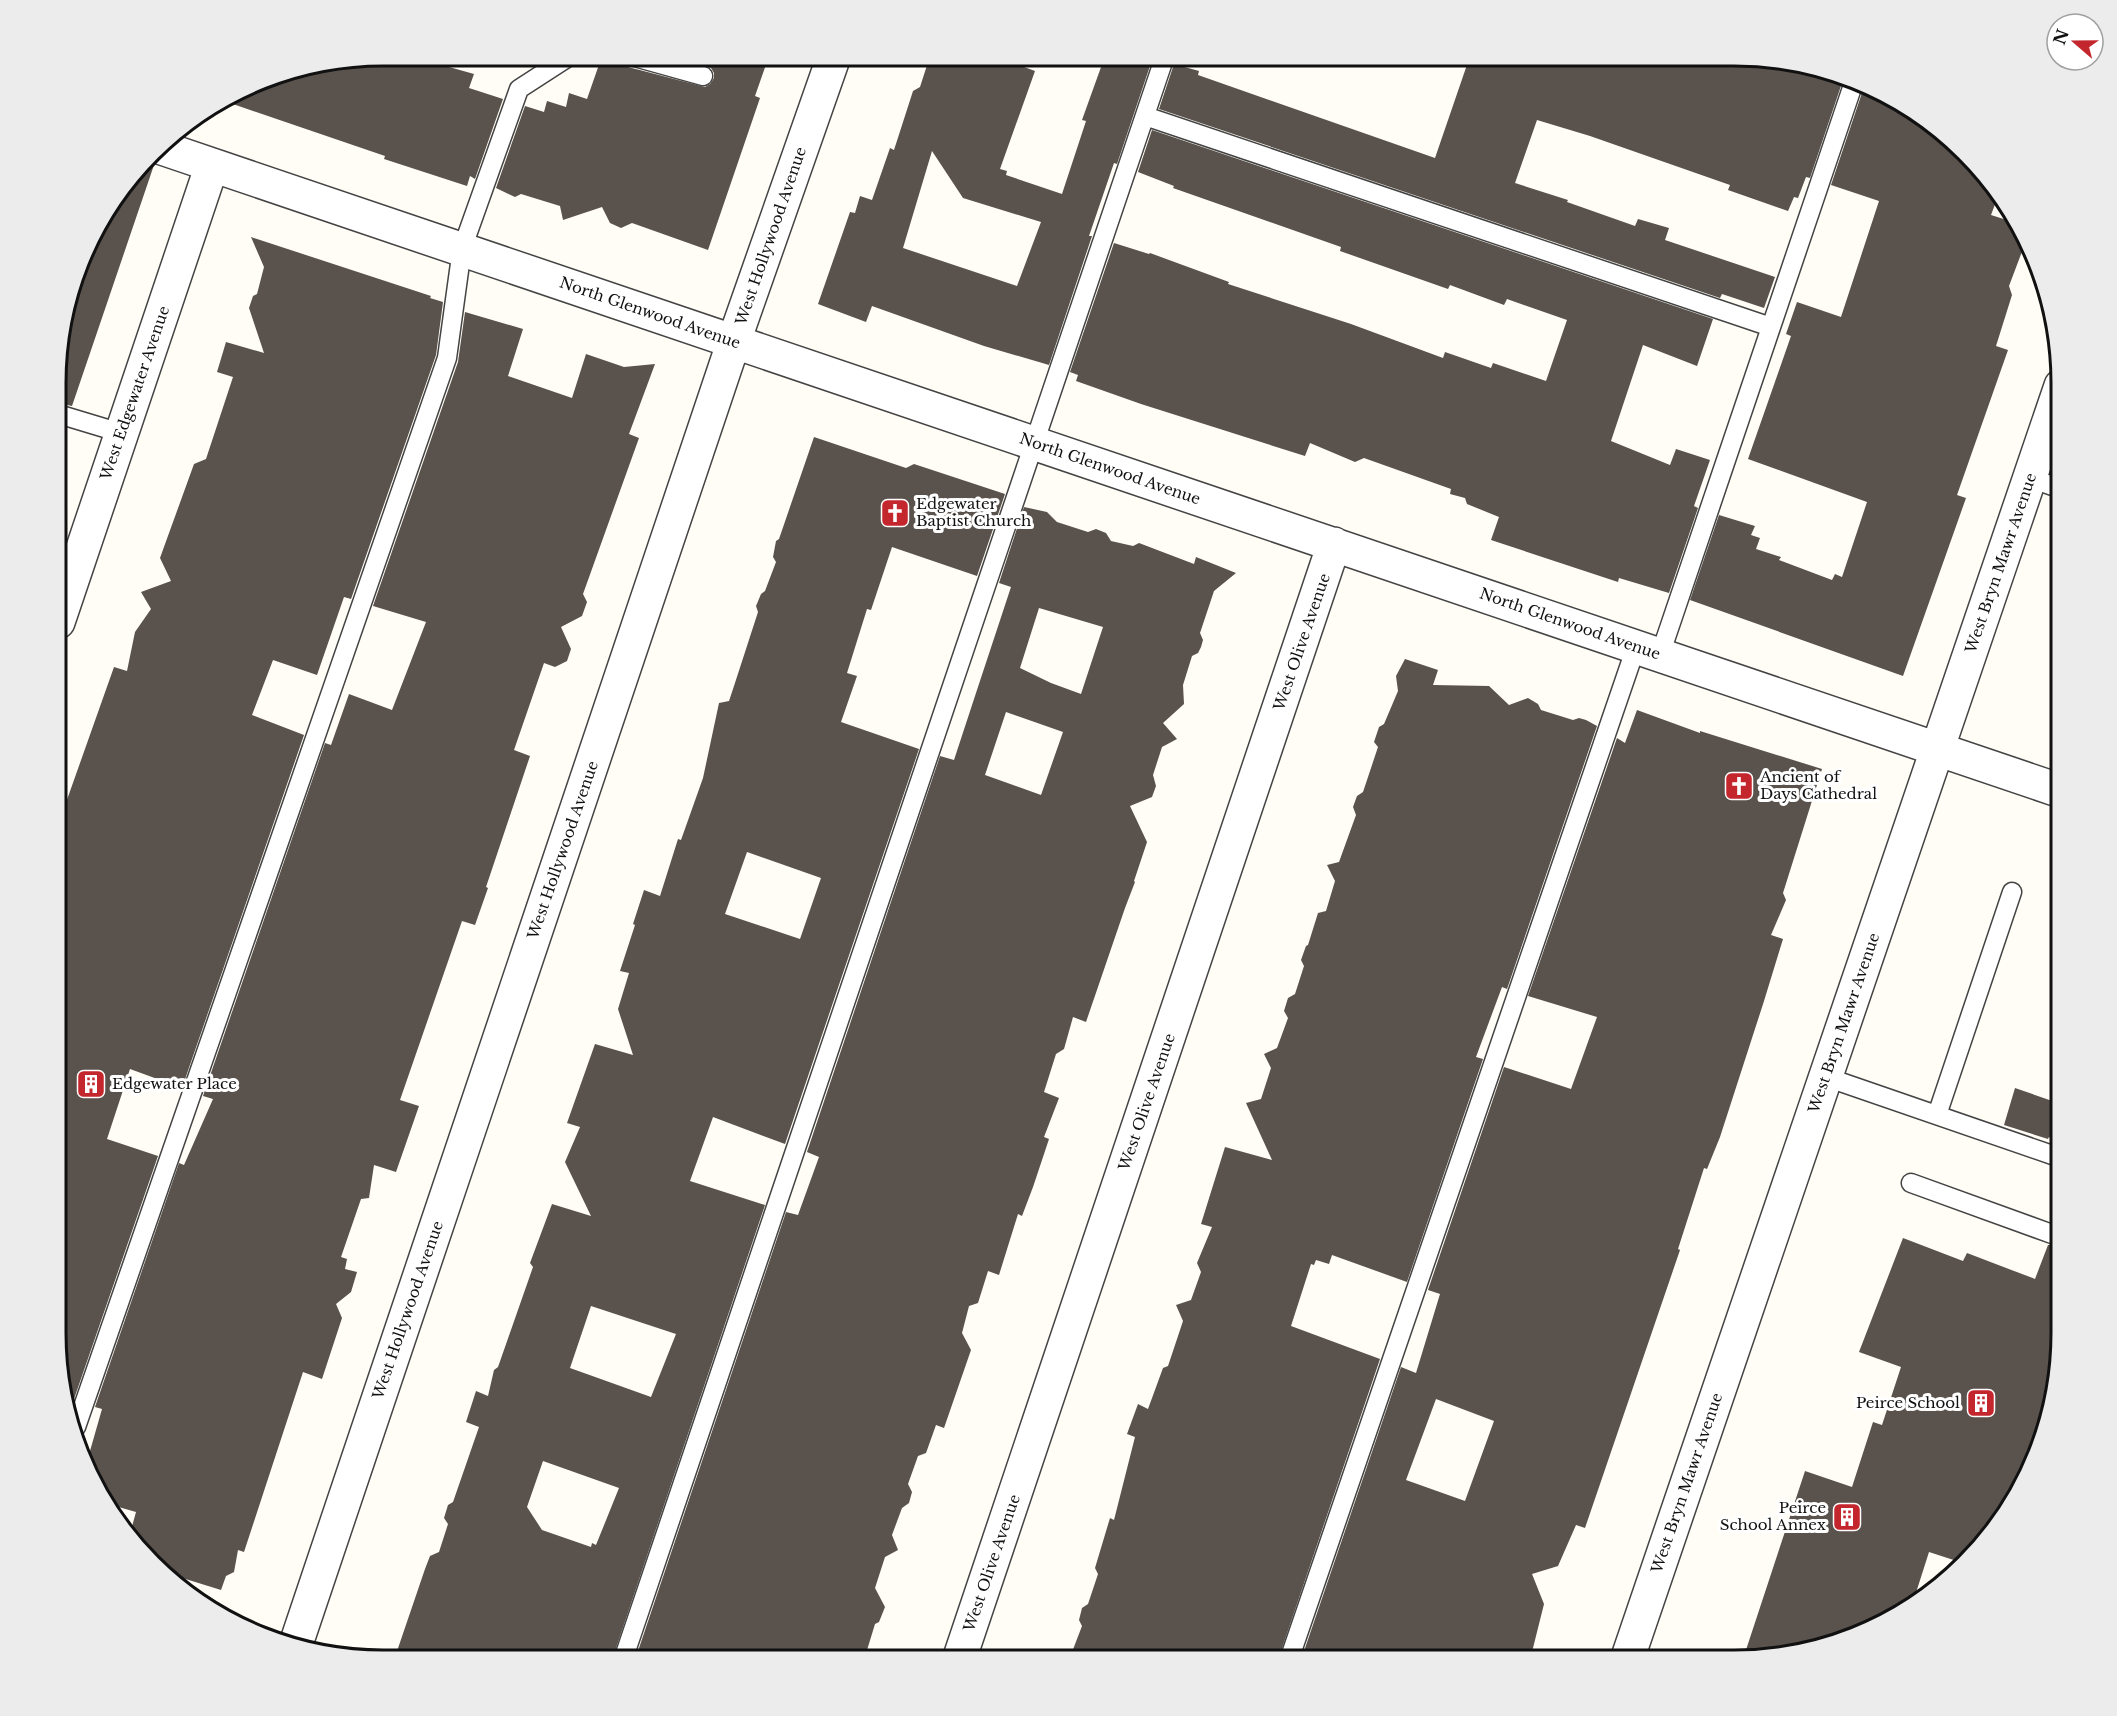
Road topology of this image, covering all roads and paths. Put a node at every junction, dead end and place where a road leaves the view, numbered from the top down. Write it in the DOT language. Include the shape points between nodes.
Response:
graph roads {
  1 [pos="555,66"];
  2 [pos="666,66"];
  3 [pos="830,66"];
  4 [pos="1162,66"];
  5 [pos="702,76"];
  6 [pos="1852,89"];
  7 [pos="1145,116"];
  8 [pos="168,150"];
  9 [pos="212,165"];
  10 [pos="462,249"];
  11 [pos="1771,327"];
  12 [pos="734,341"];
  13 [pos="66,416"];
  14 [pos="2051,416"];
  15 [pos="121,433"];
  16 [pos="1035,443"];
  17 [pos="2030,478"];
  18 [pos="2051,485"];
  19 [pos="1334,544"];
  20 [pos="66,598"];
  21 [pos="1648,651"];
  22 [pos="1938,748"];
  23 [pos="2051,787"];
  24 [pos="2012,892"];
  25 [pos="1826,1077"];
  26 [pos="1937,1116"];
  27 [pos="2051,1155"];
  28 [pos="1911,1183"];
  29 [pos="2051,1234"];
  30 [pos="79,1420"];
  31 [pos="298,1638"];
  32 [pos="626,1650"];
  33 [pos="962,1650"];
  34 [pos="1293,1650"];
  35 [pos="1630,1650"];
  1 -- 10 [label="lane" via="519,89"];
  2 -- 5 [label="lane"];
  3 -- 12 [label="street, West Hollywood Avenue"];
  4 -- 7 [label="lane"];
  6 -- 11 [label="lane"];
  7 -- 11 [label="lane"];
  7 -- 16 [label="lane"];
  8 -- 9 [label="street, North Glenwood Avenue"];
  9 -- 10 [label="street, North Glenwood Avenue"];
  9 -- 15 [label="street, West Edgewater Avenue"];
  10 -- 12 [label="street, North Glenwood Avenue"];
  10 -- 30 [label="lane" via="447,358"];
  11 -- 21 [label="lane"];
  12 -- 16 [label="street, North Glenwood Avenue"];
  12 -- 31 [label="street, West Hollywood Avenue"];
  13 -- 15 [label="lane"];
  14 -- 17 [label="street, West Bryn Mawr Avenue"];
  15 -- 20 [label="street, West Edgewater Avenue"];
  16 -- 19 [label="street, North Glenwood Avenue"];
  16 -- 32 [label="lane"];
  17 -- 18 [label="lane"];
  17 -- 22 [label="street, West Bryn Mawr Avenue"];
  19 -- 21 [label="street, North Glenwood Avenue"];
  19 -- 33 [label="street, West Olive Avenue"];
  21 -- 22 [label="street, North Glenwood Avenue"];
  21 -- 34 [label="lane"];
  22 -- 23 [label="street, North Glenwood Avenue"];
  22 -- 25 [label="street, West Bryn Mawr Avenue"];
  24 -- 26 [label="lane"];
  25 -- 26 [label="lane"];
  25 -- 35 [label="street, West Bryn Mawr Avenue"];
  26 -- 27 [label="lane"];
  28 -- 29 [label="lane"];
}
